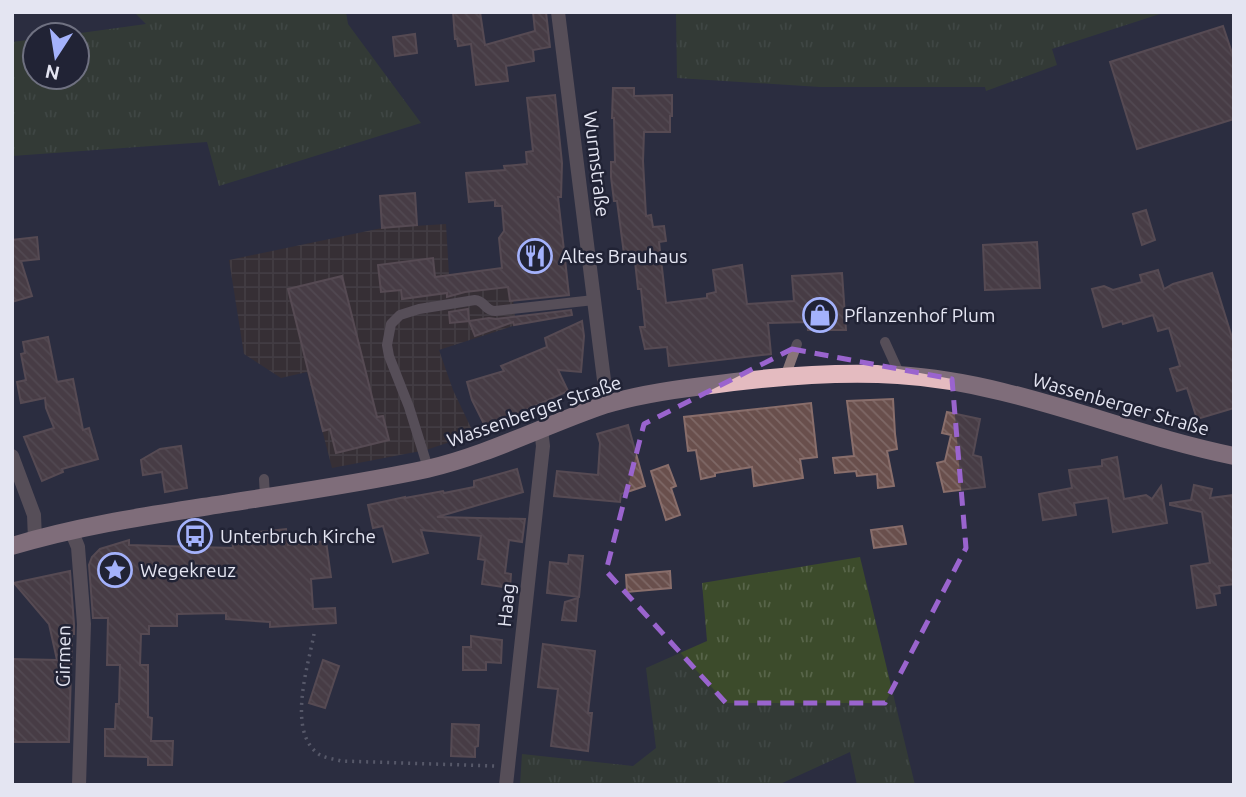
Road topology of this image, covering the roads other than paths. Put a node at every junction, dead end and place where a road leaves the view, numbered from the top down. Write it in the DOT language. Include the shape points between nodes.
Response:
graph roads {
  1 [pos="558,12"];
  2 [pos="594,300"];
  3 [pos="884,342"];
  4 [pos="797,344"];
  5 [pos="900,375"];
  6 [pos="785,377"];
  7 [pos="607,404"];
  8 [pos="541,429"];
  9 [pos="12,456"];
  10 [pos="1234,456"];
  11 [pos="428,468"];
  12 [pos="264,478"];
  13 [pos="265,497"];
  14 [pos="71,530"];
  15 [pos="35,539"];
  16 [pos="12,546"];
  17 [pos="79,785"];
  18 [pos="506,785"];
  1 -- 2 [label="street, Wurmstraße"];
  2 -- 7 [label="street, Wurmstraße"];
  2 -- 11 [label="lane" via="495,311 475,300 419,309 391,324 389,356"];
  3 -- 5 [label="lane"];
  4 -- 6 [label="lane"];
  5 -- 6 [label="main road, Wassenberger Straße"];
  5 -- 10 [label="main road, Wassenberger Straße" via="992,388"];
  6 -- 7 [label="main road, Wassenberger Straße" via="680,389"];
  7 -- 8 [label="main road, Wassenberger Straße"];
  8 -- 11 [label="main road, Wassenberger Straße"];
  8 -- 18 [label="street, Haag" via="543,446"];
  9 -- 15 [label="street" via="34,515"];
  11 -- 13 [label="main road, Wassenberger Straße"];
  12 -- 13 [label="lane"];
  13 -- 14 [label="main road, Wassenberger Straße"];
  14 -- 15 [label="main road, Wassenberger Straße"];
  14 -- 17 [label="street, Girmen" via="78,547 84,624"];
  15 -- 16 [label="main road, Wassenberger Straße"];
}
